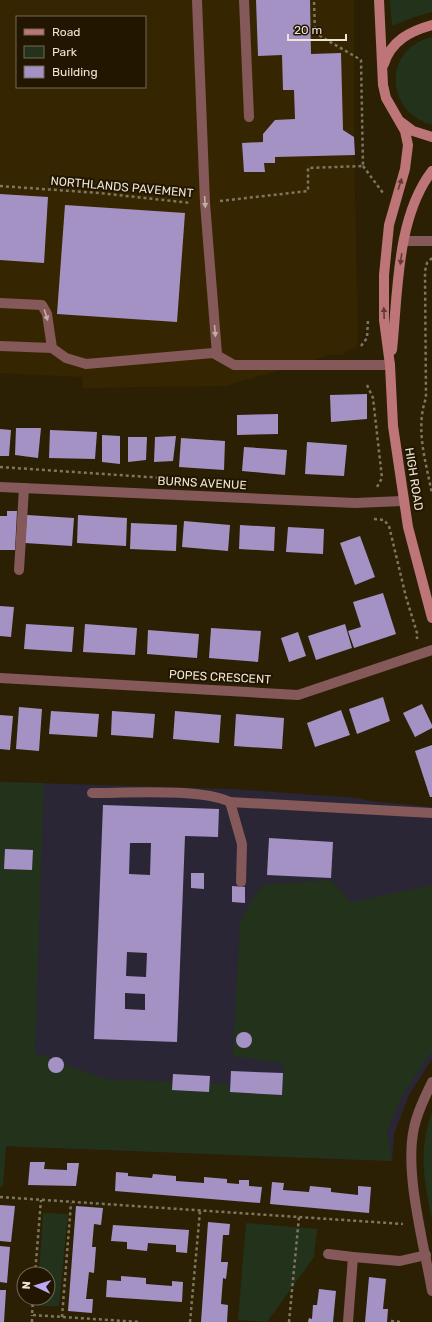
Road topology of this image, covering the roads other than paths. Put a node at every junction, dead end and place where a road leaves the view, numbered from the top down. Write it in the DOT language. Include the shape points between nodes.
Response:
graph roads {
  1 [pos="197,0"];
  2 [pos="244,0"];
  3 [pos="379,0"];
  4 [pos="432,25"];
  5 [pos="382,70"];
  6 [pos="396,116"];
  7 [pos="249,117"];
  8 [pos="432,137"];
  9 [pos="432,171"];
  10 [pos="404,241"];
  11 [pos="432,241"];
  12 [pos="0,303"];
  13 [pos="0,346"];
  14 [pos="52,348"];
  15 [pos="217,354"];
  16 [pos="390,365"];
  17 [pos="0,487"];
  18 [pos="24,488"];
  19 [pos="403,501"];
  20 [pos="19,570"];
  21 [pos="432,618"];
  22 [pos="432,650"];
  23 [pos="0,678"];
  24 [pos="92,793"];
  25 [pos="230,802"];
  26 [pos="432,813"];
  27 [pos="241,882"];
  28 [pos="432,1082"];
  29 [pos="328,1254"];
  30 [pos="426,1255"];
  31 [pos="353,1257"];
  32 [pos="432,1291"];
  33 [pos="348,1322"];
  1 -- 15 [label="street, one-way" via="205,203"];
  2 -- 7 [label="street"];
  3 -- 5 [label="main road, HIGH ROAD"];
  4 -- 5 [label="main road" via="404,35 386,57"];
  5 -- 6 [label="main road, HIGH ROAD" via="386,98"];
  6 -- 8 [label="main road, HIGH ROAD" via="413,131"];
  16 -- 6 [label="main road, HIGH ROAD, one-way" via="384,320 384,268 389,225 405,169 408,145 405,131"];
  9 -- 10 [label="main road, HIGH ROAD" via="414,203"];
  10 -- 11 [label="street"];
  10 -- 16 [label="main road, HIGH ROAD, one-way"];
  12 -- 14 [label="street, one-way" via="42,305 47,314"];
  13 -- 14 [label="street"];
  14 -- 15 [label="street" via="66,358 86,364 202,353"];
  15 -- 16 [label="street" via="227,363 234,365"];
  16 -- 19 [label="main road, HIGH ROAD" via="393,426"];
  17 -- 18 [label="street, BURNS AVENUE"];
  18 -- 19 [label="street, BURNS AVENUE" via="355,503"];
  18 -- 20 [label="street"];
  19 -- 21 [label="main road, HIGH ROAD"];
  22 -- 23 [label="street, POPES CRESCENT" via="298,694"];
  24 -- 25 [label="street" via="191,794 221,798"];
  25 -- 26 [label="street"];
  25 -- 27 [label="street" via="242,844"];
  28 -- 30 [label="street" via="421,1103 414,1128 411,1156 412,1177"];
  29 -- 31 [label="street"];
  30 -- 31 [label="street" via="400,1261"];
  30 -- 32 [label="street"];
  31 -- 33 [label="street"];
}
